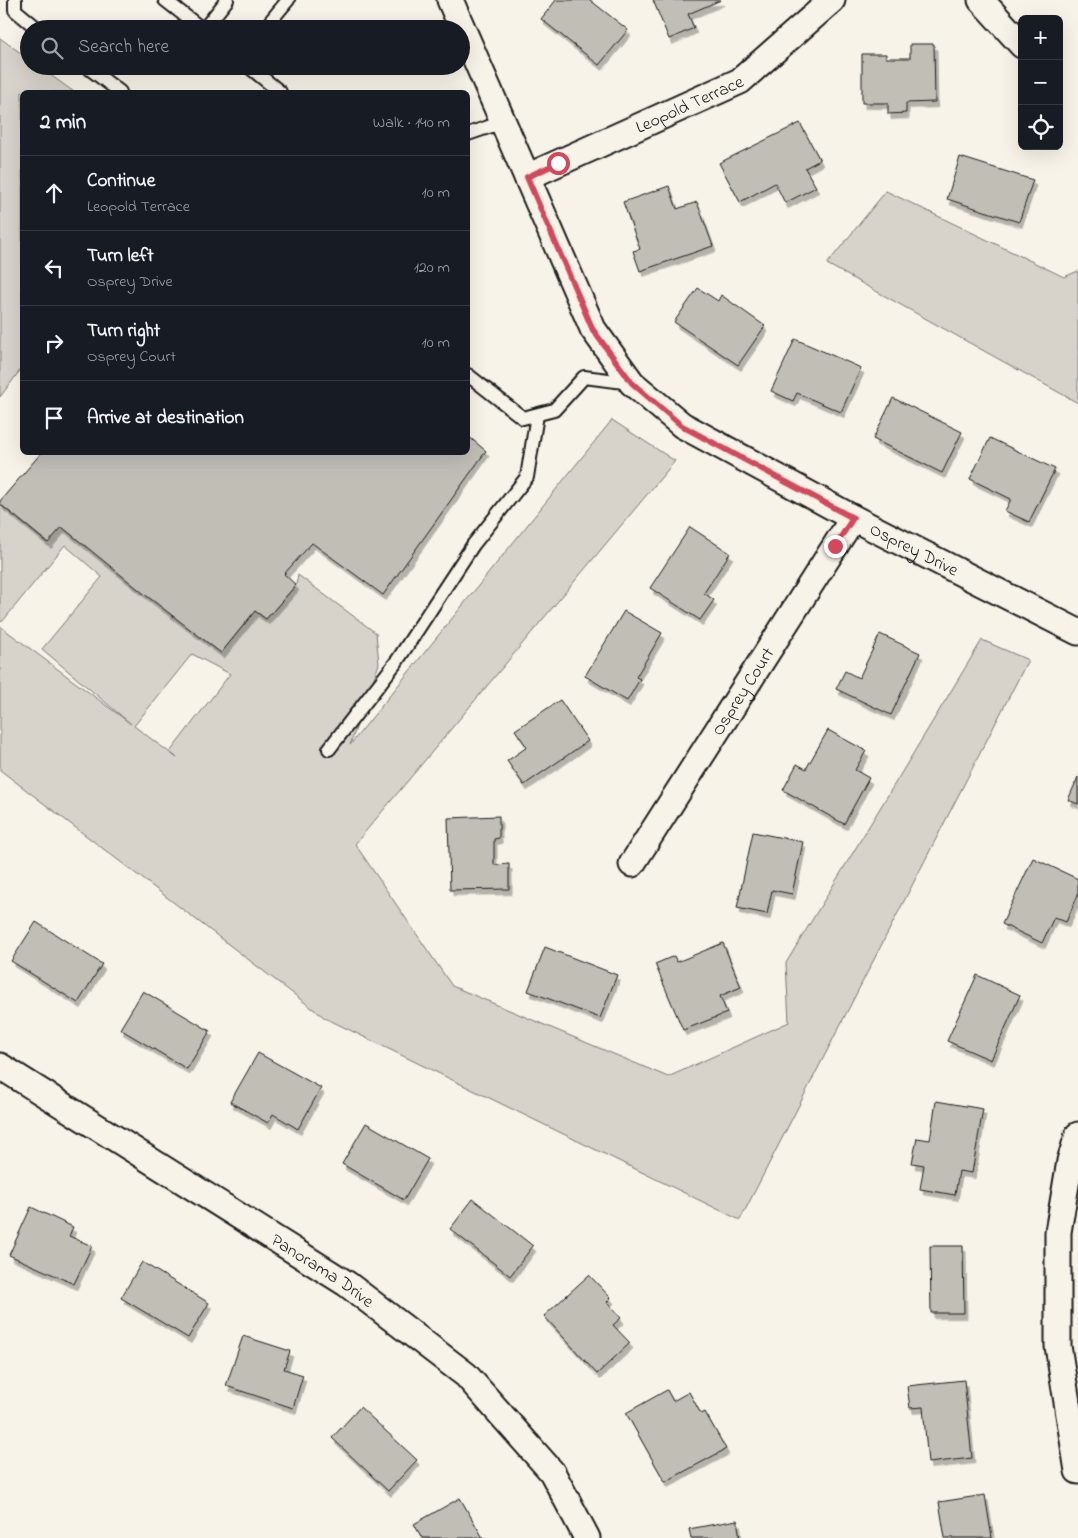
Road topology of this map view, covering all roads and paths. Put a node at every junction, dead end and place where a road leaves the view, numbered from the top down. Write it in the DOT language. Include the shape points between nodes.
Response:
graph roads {
  1 [pos="15,0"];
  2 [pos="165,0"];
  3 [pos="227,0"];
  4 [pos="288,0"];
  5 [pos="450,0"];
  6 [pos="832,0"];
  7 [pos="981,0"];
  8 [pos="27,20"];
  9 [pos="191,20"];
  10 [pos="210,20"];
  11 [pos="271,20"];
  12 [pos="459,20"];
  13 [pos="1018,40"];
  14 [pos="470,46"];
  15 [pos="98,75"];
  16 [pos="259,75"];
  17 [pos="117,90"];
  18 [pos="278,90"];
  19 [pos="503,122"];
  20 [pos="470,133"];
  21 [pos="527,177"];
  22 [pos="470,377"];
  23 [pos="632,383"];
  24 [pos="537,415"];
  25 [pos="853,518"];
  26 [pos="1078,632"];
  27 [pos="328,749"];
  28 [pos="632,864"];
  29 [pos="0,1066"];
  30 [pos="1078,1135"];
  31 [pos="1078,1471"];
  32 [pos="587,1538"];
  1 -- 8 [label="lane" via="15,10"];
  2 -- 9 [label="lane"];
  3 -- 10 [label="lane"];
  4 -- 11 [label="lane"];
  5 -- 12 [label="street, Osprey Drive"];
  6 -- 21 [label="street, Leopold Terrace" via="740,81"];
  7 -- 13 [label="street"];
  14 -- 19 [label="street, Osprey Drive"];
  15 -- 17 [label="lane"];
  16 -- 18 [label="lane"];
  19 -- 20 [label="lane"];
  19 -- 21 [label="street, Osprey Drive"];
  21 -- 23 [label="street, Osprey Drive" via="593,330"];
  22 -- 24 [label="lane" via="523,418"];
  23 -- 24 [label="lane" via="584,377 554,410"];
  23 -- 25 [label="street, Osprey Drive" via="682,426"];
  24 -- 27 [label="lane" via="527,477 473,545 397,661"];
  25 -- 26 [label="street, Osprey Drive"];
  25 -- 28 [label="street, Osprey Court"];
  29 -- 32 [label="street, Panorama Drive" via="347,1284 466,1375 552,1472"];
  30 -- 31 [label="street" via="1070,1161 1058,1232 1058,1346"];
}
